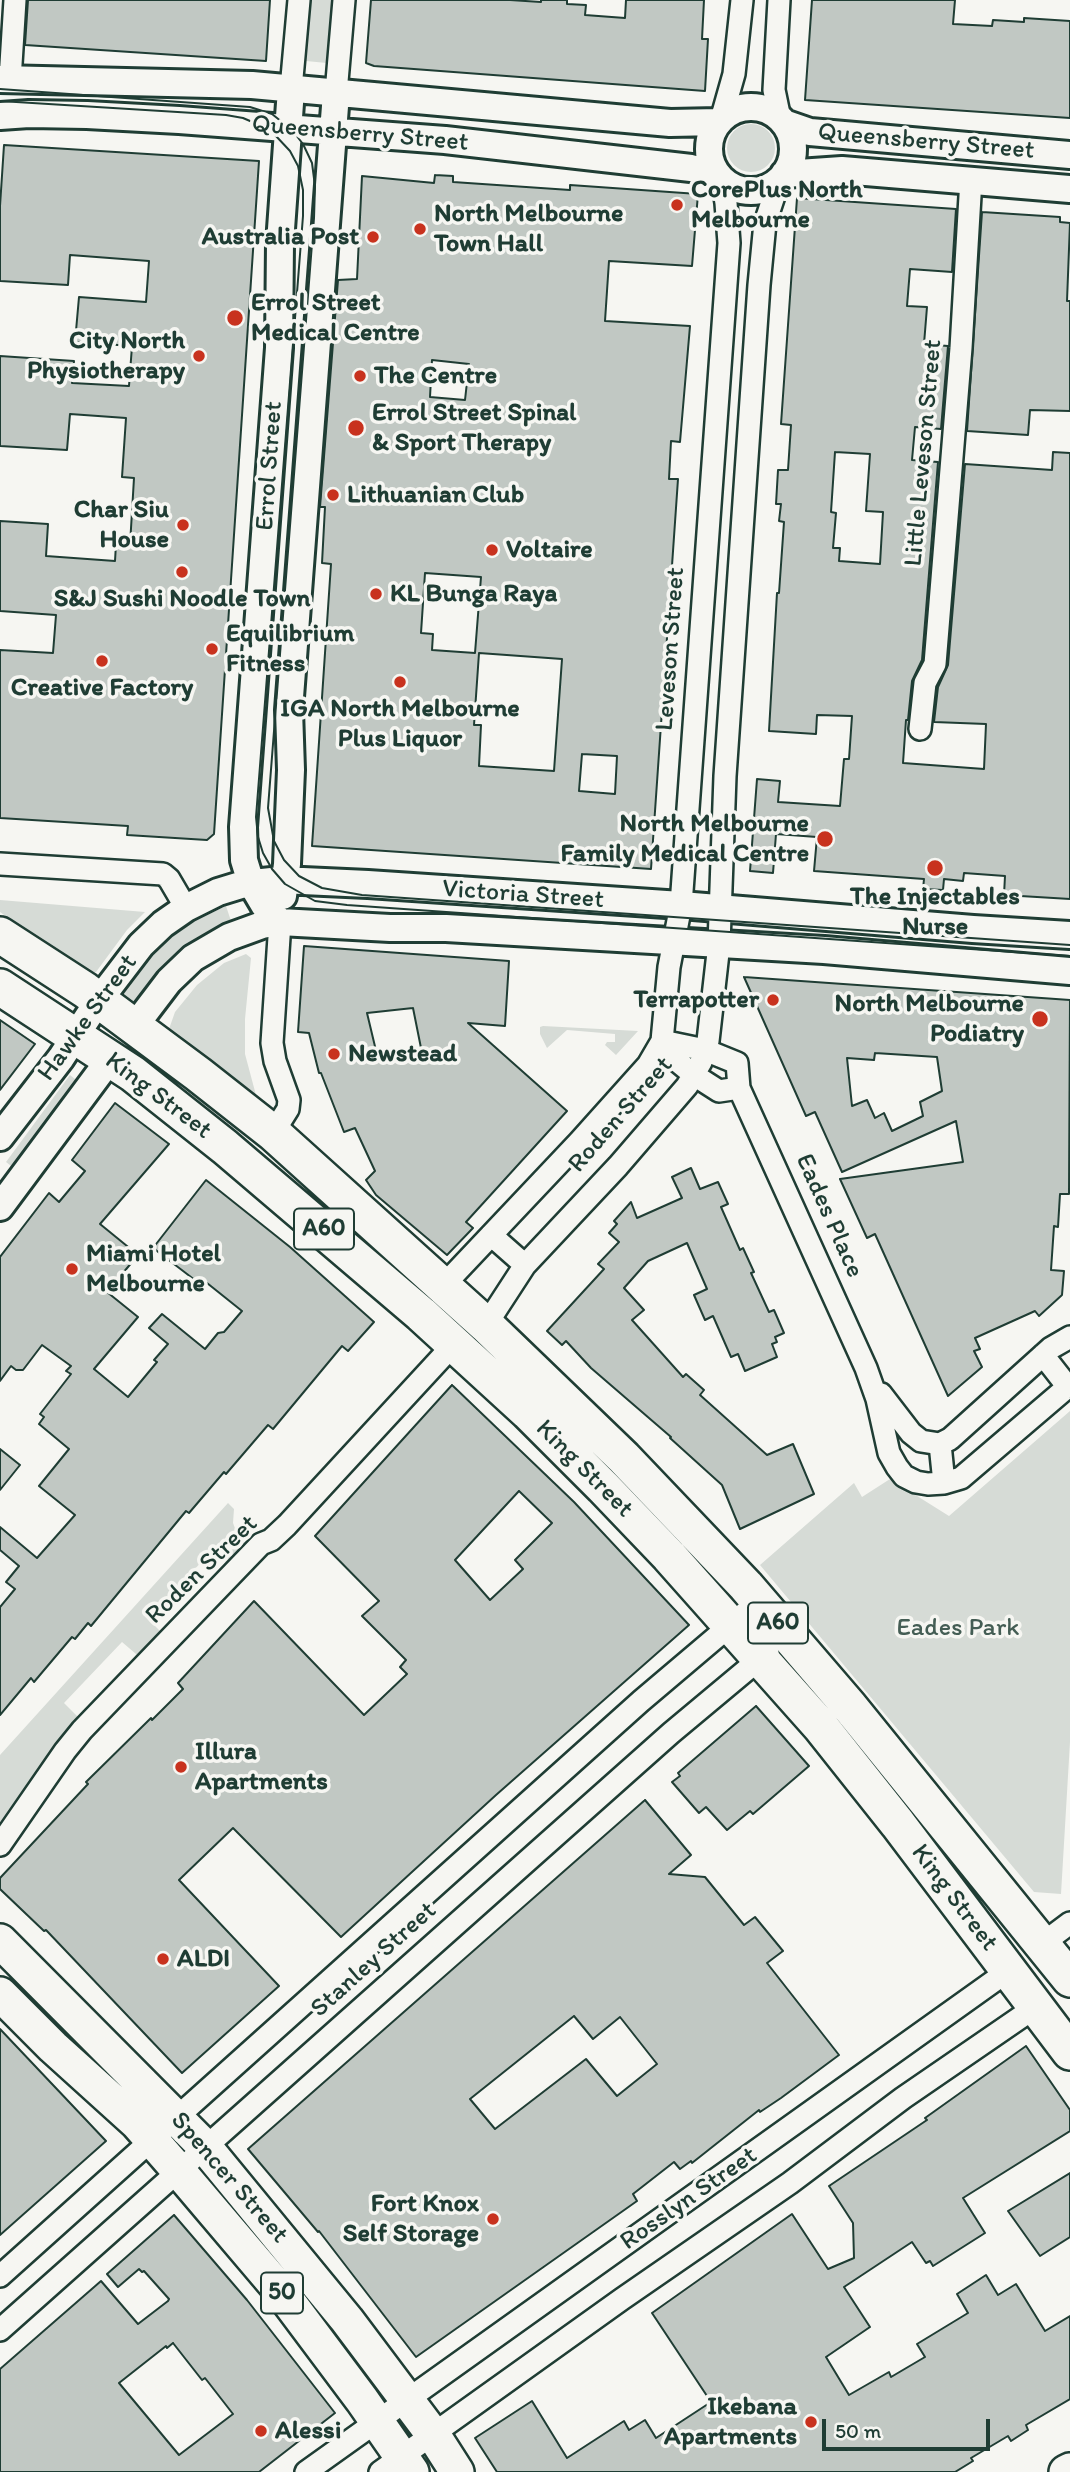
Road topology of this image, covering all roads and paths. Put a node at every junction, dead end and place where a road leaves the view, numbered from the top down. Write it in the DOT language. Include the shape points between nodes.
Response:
graph roads {
  1 [pos="15,0"];
  2 [pos="299,0"];
  3 [pos="344,0"];
  4 [pos="743,0"];
  5 [pos="779,0"];
  6 [pos="5,80"];
  7 [pos="291,89"];
  8 [pos="336,93"];
  9 [pos="523,110"];
  10 [pos="0,116"];
  11 [pos="720,121"];
  12 [pos="782,121"];
  13 [pos="288,129"];
  14 [pos="333,133"];
  15 [pos="843,136"];
  16 [pos="973,146"];
  17 [pos="521,149"];
  18 [pos="1070,155"];
  19 [pos="842,170"];
  20 [pos="720,176"];
  21 [pos="782,176"];
  22 [pos="971,179"];
  23 [pos="1070,189"];
  24 [pos="718,397"];
  25 [pos="752,401"];
  26 [pos="263,569"];
  27 [pos="299,571"];
  28 [pos="703,602"];
  29 [pos="738,604"];
  30 [pos="920,729"];
  31 [pos="0,864"];
  32 [pos="286,880"];
  33 [pos="251,883"];
  34 [pos="681,905"];
  35 [pos="186,908"];
  36 [pos="721,908"];
  37 [pos="280,922"];
  38 [pos="0,935"];
  39 [pos="1070,935"];
  40 [pos="675,941"];
  41 [pos="719,944"];
  42 [pos="1070,971"];
  43 [pos="0,987"];
  44 [pos="99,1000"];
  45 [pos="134,1027"];
  46 [pos="76,1037"];
  47 [pos="661,1044"];
  48 [pos="705,1051"];
  49 [pos="110,1059"];
  50 [pos="694,1075"];
  51 [pos="739,1088"];
  52 [pos="273,1133"];
  53 [pos="0,1137"];
  54 [pos="4,1194"];
  55 [pos="491,1235"];
  56 [pos="525,1265"];
  57 [pos="443,1286"];
  58 [pos="486,1325"];
  59 [pos="1070,1337"];
  60 [pos="454,1344"];
  61 [pos="1043,1355"];
  62 [pos="866,1367"];
  63 [pos="1069,1386"];
  64 [pos="940,1444"];
  65 [pos="944,1483"];
  66 [pos="759,1601"];
  67 [pos="731,1625"];
  68 [pos="788,1634"];
  69 [pos="760,1658"];
  70 [pos="0,1845"];
  71 [pos="1070,1923"];
  72 [pos="0,1941"];
  73 [pos="1042,1944"];
  74 [pos="1008,1971"];
  75 [pos="1070,1981"];
  76 [pos="0,1994"];
  77 [pos="1037,2006"];
  78 [pos="79,2018"];
  79 [pos="53,2047"];
  80 [pos="1070,2052"];
  81 [pos="177,2117"];
  82 [pos="152,2140"];
  83 [pos="205,2147"];
  84 [pos="178,2170"];
  85 [pos="305,2267"];
  86 [pos="0,2276"];
  87 [pos="279,2289"];
  88 [pos="0,2330"];
  89 [pos="408,2400"];
  90 [pos="378,2422"];
  91 [pos="434,2435"];
  92 [pos="398,2467"];
  93 [pos="306,2472"];
  94 [pos="457,2472"];
  1 -- 6 [label="street"];
  2 -- 7 [label="street, Errol Street"];
  3 -- 8 [label="street, Errol Street"];
  4 -- 11 [label="street" via="734,74"];
  5 -- 12 [label="street" via="774,80"];
  6 -- 7 [label="street, Queensberry Street"];
  7 -- 8 [label="street, Queensberry Street"];
  7 -- 13 [label="street, Errol Street"];
  8 -- 9 [label="street, Queensberry Street"];
  8 -- 14 [label="street, Errol Street"];
  9 -- 11 [label="street, Queensberry Street" via="670,123"];
  9 -- 17 [label="street"];
  10 -- 13 [label="street, Queensberry Street" via="87,115"];
  11 -- 12 [label="street" via="733,111 754,107"];
  11 -- 20 [label="street" via="709,144"];
  12 -- 15 [label="street, Queensberry Street" via="810,132"];
  12 -- 21 [label="street" via="793,153"];
  13 -- 14 [label="street, Queensberry Street"];
  13 -- 26 [label="street, Errol Street"];
  14 -- 17 [label="street, Queensberry Street"];
  14 -- 27 [label="street, Errol Street"];
  15 -- 16 [label="street, Queensberry Street"];
  15 -- 19 [label="street"];
  16 -- 18 [label="street, Queensberry Street"];
  16 -- 22 [label="street"];
  17 -- 20 [label="street, Queensberry Street" via="691,167"];
  19 -- 21 [label="street, Queensberry Street"];
  19 -- 22 [label="street, Queensberry Street"];
  20 -- 21 [label="street" via="747,190 768,186"];
  20 -- 24 [label="street, Leveson Street" via="729,243"];
  21 -- 25 [label="street" via="765,223"];
  22 -- 23 [label="street, Queensberry Street"];
  22 -- 30 [label="street, Little Leveson Street" via="935,664 925,683"];
  24 -- 25 [label="street"];
  24 -- 28 [label="street, Leveson Street"];
  25 -- 29 [label="street"];
  26 -- 27 [label="street"];
  26 -- 33 [label="street, Errol Street" via="243,827 244,860"];
  27 -- 32 [label="street, Errol Street" via="289,710"];
  28 -- 29 [label="street"];
  28 -- 34 [label="street, Leveson Street"];
  29 -- 36 [label="street"];
  31 -- 35 [label="street" via="163,874"];
  32 -- 33 [label="street, Victoria Street"];
  32 -- 34 [label="street, Victoria Street"];
  32 -- 37 [label="street, Errol Street"];
  33 -- 35 [label="street, Victoria Street"];
  33 -- 37 [label="street, Errol Street"];
  34 -- 36 [label="street, Victoria Street"];
  34 -- 40 [label="street, Roden Street"];
  35 -- 44 [label="street, Hawke Street" via="141,945"];
  36 -- 39 [label="street, Victoria Street"];
  36 -- 41 [label="street, Roden Street"];
  37 -- 40 [label="street, Victoria Street"];
  37 -- 45 [label="street, Hawke Street" via="229,937 193,958"];
  37 -- 52 [label="street, Errol Street" via="272,1044 289,1100"];
  38 -- 44 [label="highway, King Street / A60"];
  40 -- 41 [label="street, Victoria Street"];
  40 -- 47 [label="street, Roden Street"];
  41 -- 42 [label="street, Victoria Street"];
  41 -- 48 [label="street, Roden Street"];
  43 -- 46 [label="highway, King Street / A60"];
  44 -- 45 [label="highway, King Street / A60"];
  44 -- 46 [label="street, Hawke Street"];
  45 -- 49 [label="highway, Hawke Street"];
  45 -- 52 [label="highway, King Street / A60"];
  46 -- 49 [label="highway, King Street / A60"];
  46 -- 53 [label="street, Hawke Street"];
  47 -- 48 [label="street, Eades Place"];
  47 -- 50 [label="street"];
  47 -- 55 [label="street, Roden Street" via="648,1065"];
  48 -- 50 [label="street, Roden Street"];
  48 -- 51 [label="street, Eades Place" via="737,1063"];
  49 -- 54 [label="street, Hawke Street"];
  49 -- 60 [label="highway, King Street / A60" via="225,1147"];
  50 -- 51 [label="street" via="719,1090"];
  50 -- 56 [label="street, Roden Street" via="618,1166"];
  51 -- 62 [label="street, Eades Place"];
  52 -- 57 [label="highway, King Street / A60"];
  55 -- 56 [label="street"];
  55 -- 57 [label="street, Roden Street"];
  56 -- 58 [label="street, Roden Street"];
  57 -- 58 [label="highway, King Street / A60"];
  57 -- 60 [label="highway"];
  58 -- 66 [label="highway, King Street / A60" via="624,1458"];
  59 -- 61 [label="street"];
  60 -- 67 [label="highway, King Street / A60" via="603,1487"];
  60 -- 70 [label="street, Roden Street" via="287,1525 261,1544 73,1740"];
  61 -- 63 [label="street"];
  61 -- 64 [label="street"];
  62 -- 64 [label="street, Eades Place" via="911,1433 927,1443"];
  62 -- 65 [label="street, Eades Place" via="897,1467 916,1482"];
  63 -- 65 [label="street" via="969,1472"];
  64 -- 65 [label="street"];
  66 -- 67 [label="street, Stanley Street"];
  66 -- 68 [label="highway, King Street / A60"];
  67 -- 69 [label="highway, King Street / A60"];
  67 -- 81 [label="street, Stanley Street"];
  68 -- 69 [label="street, Stanley Street"];
  68 -- 73 [label="highway, King Street / A60"];
  69 -- 74 [label="highway, King Street / A60" via="898,1824"];
  69 -- 83 [label="street, Stanley Street"];
  71 -- 73 [label="street, Rosslyn Street"];
  72 -- 78 [label="main road, Spencer Street / 50"];
  73 -- 74 [label="highway, Rosslyn Street"];
  73 -- 75 [label="highway, King Street / A60"];
  74 -- 77 [label="highway, King Street / A60"];
  74 -- 89 [label="street, Rosslyn Street"];
  75 -- 77 [label="highway, Rosslyn Street"];
  76 -- 79 [label="main road, Spencer Street / 50"];
  77 -- 80 [label="highway, King Street / A60"];
  77 -- 91 [label="street, Rosslyn Street"];
  78 -- 79 [label="main road"];
  78 -- 81 [label="main road, Spencer Street / 50"];
  79 -- 82 [label="main road, Spencer Street / 50"];
  81 -- 82 [label="street, Stanley Street"];
  81 -- 83 [label="main road, Spencer Street / 50"];
  82 -- 84 [label="main road, Spencer Street / 50"];
  82 -- 86 [label="street, Stanley Street"];
  83 -- 84 [label="street, Stanley Street"];
  83 -- 85 [label="main road, Spencer Street / 50"];
  84 -- 87 [label="main road, Spencer Street / 50"];
  84 -- 88 [label="street, Stanley Street"];
  85 -- 87 [label="main road"];
  85 -- 89 [label="main road, Spencer Street / 50"];
  87 -- 90 [label="main road, Spencer Street / 50"];
  89 -- 90 [label="street, Rosslyn Street"];
  89 -- 91 [label="main road, Spencer Street / 50"];
  90 -- 92 [label="main road, Spencer Street / 50"];
  90 -- 93 [label="street, Rosslyn Street"];
  91 -- 92 [label="street, Rosslyn Street"];
  91 -- 94 [label="main road, Spencer Street / 50"];
}
